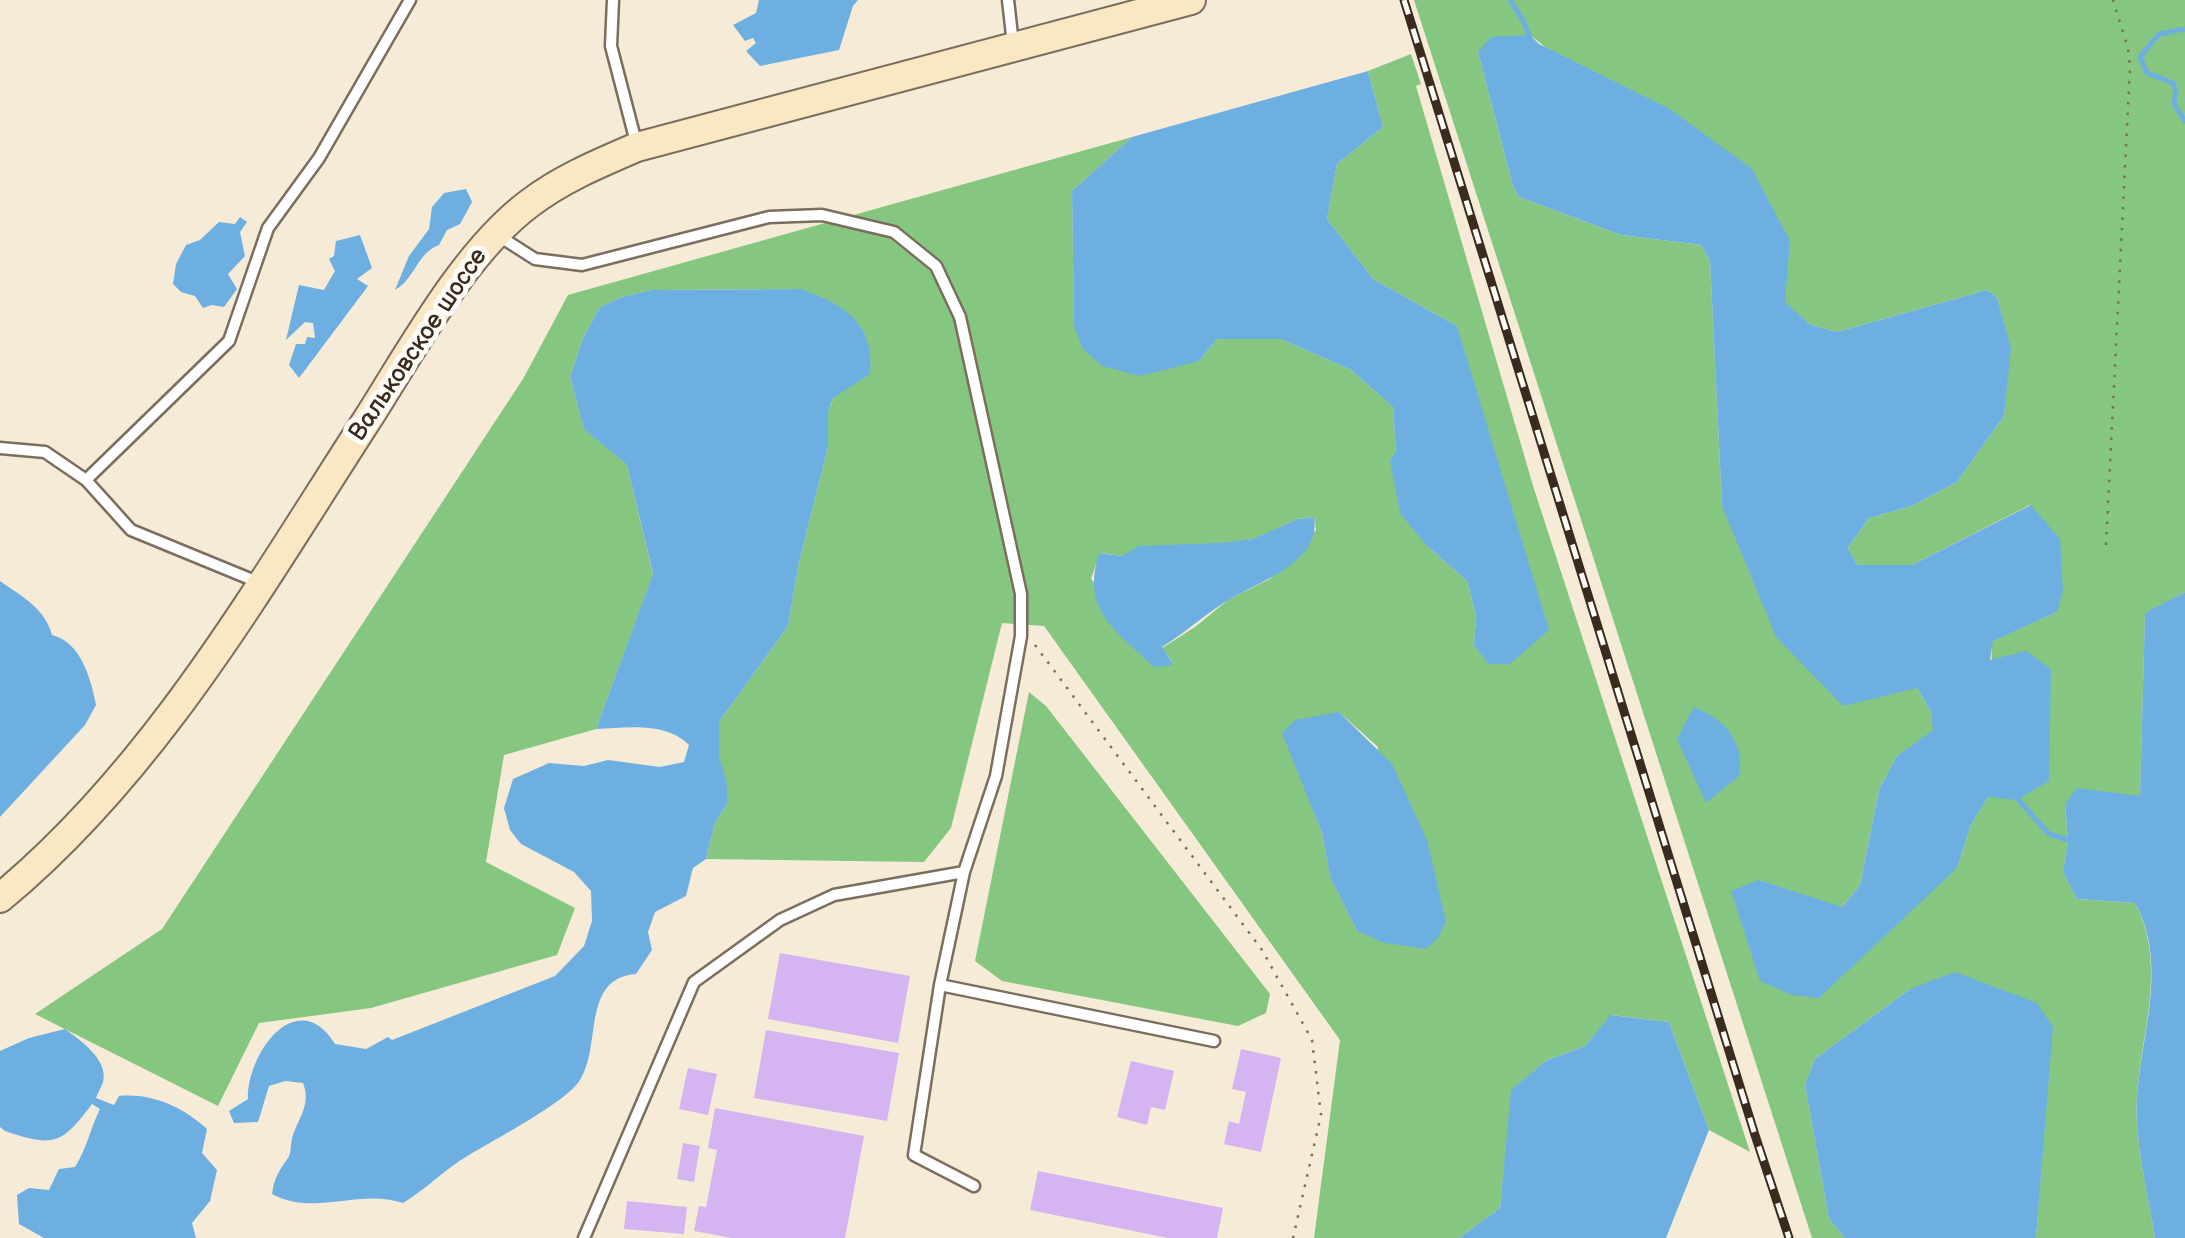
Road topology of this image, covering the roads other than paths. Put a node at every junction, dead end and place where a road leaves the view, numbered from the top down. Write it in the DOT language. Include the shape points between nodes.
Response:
graph roads {
  1 [pos="410,0"];
  2 [pos="613,0"];
  3 [pos="1008,0"];
  4 [pos="1191,0"];
  5 [pos="1013,49"];
  6 [pos="637,147"];
  7 [pos="497,234"];
  8 [pos="0,448"];
  9 [pos="86,480"];
  10 [pos="261,583"];
  11 [pos="964,872"];
  12 [pos="0,898"];
  13 [pos="940,985"];
  14 [pos="1214,1041"];
  15 [pos="974,1186"];
  16 [pos="584,1238"];
  1 -- 9 [label="lane" via="319,158 268,228 229,341"];
  2 -- 6 [label="lane" via="611,46"];
  3 -- 5 [label="lane"];
  4 -- 5 [label="main road, Вальковское шоссе"];
  5 -- 6 [label="main road, Вальковское шоссе"];
  6 -- 7 [label="main road, Вальковское шоссе" via="568,178"];
  7 -- 10 [label="main road, Вальковское шоссе" via="430,321"];
  7 -- 11 [label="lane" via="535,259 582,266 770,216 822,215 894,232 936,266 960,317 1021,594 1021,636 996,776"];
  8 -- 9 [label="lane" via="45,452"];
  9 -- 10 [label="lane" via="131,530"];
  10 -- 12 [label="main road, Вальковское шоссе" via="154,737 44,862"];
  11 -- 13 [label="lane"];
  11 -- 16 [label="lane" via="834,895 780,920 694,982"];
  13 -- 14 [label="lane"];
  13 -- 15 [label="lane" via="914,1154"];
}
